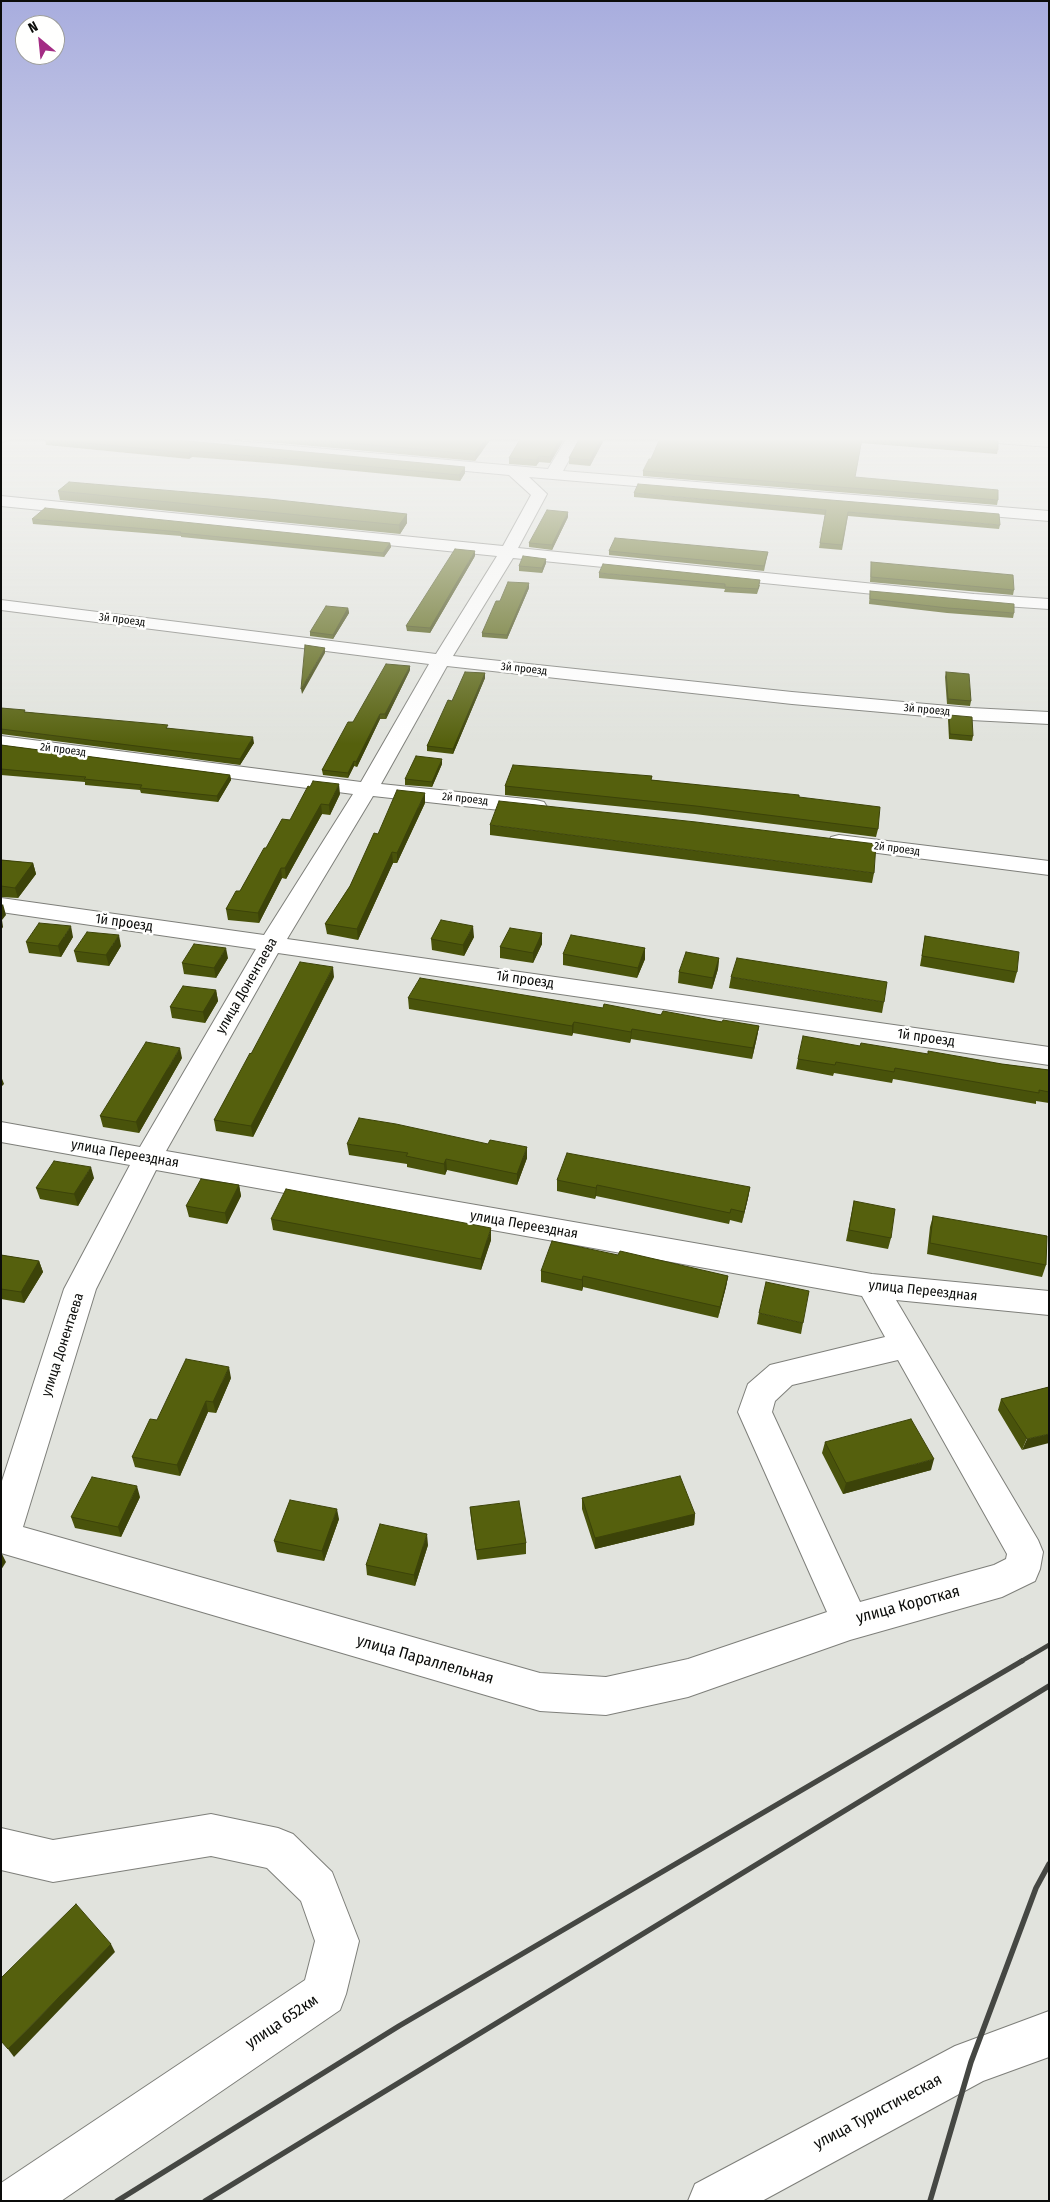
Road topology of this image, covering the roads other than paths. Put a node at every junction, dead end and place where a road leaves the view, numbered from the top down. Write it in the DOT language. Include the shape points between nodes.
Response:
graph roads {
  1 [pos="376,539"];
  2 [pos="515,539"];
  3 [pos="508,552"];
  4 [pos="1049,604"];
  5 [pos="1,605"];
  6 [pos="441,660"];
  7 [pos="1049,718"];
  8 [pos="1,742"];
  9 [pos="368,789"];
  10 [pos="556,809"];
  11 [pos="823,840"];
  12 [pos="1049,868"];
  13 [pos="1,905"];
  14 [pos="271,944"];
  15 [pos="1049,1056"];
  16 [pos="1,1132"];
  17 [pos="148,1158"];
  18 [pos="872,1286"];
  19 [pos="1049,1303"];
  20 [pos="906,1345"];
  21 [pos="2,1537"];
  22 [pos="850,1622"];
  23 [pos="1,1849"];
  24 [pos="1049,2034"];
  25 [pos="18,2201"];
  26 [pos="712,2201"];
  1 -- 3 [label="street"];
  2 -- 3 [label="street, улица Донентаева"];
  3 -- 4 [label="street" via="974,600"];
  3 -- 6 [label="street, улица Донентаева"];
  5 -- 6 [label="street, 3й проезд"];
  6 -- 7 [label="street, 3й проезд" via="792,698"];
  6 -- 9 [label="street, улица Донентаева"];
  8 -- 9 [label="street, 2й проезд"];
  9 -- 10 [label="street, 2й проезд"];
  9 -- 14 [label="street, улица Донентаева"];
  11 -- 12 [label="street, 2й проезд"];
  13 -- 14 [label="street, 1й проезд"];
  14 -- 15 [label="street, 1й проезд"];
  14 -- 17 [label="street, улица Донентаева"];
  16 -- 17 [label="street, улица Переездная"];
  17 -- 18 [label="street, улица Переездная"];
  17 -- 21 [label="street, улица Донентаева" via="80,1290"];
  18 -- 19 [label="street, улица Переездная"];
  18 -- 20 [label="street, улица Короткая"];
  20 -- 22 [label="street, улица Короткая" via="782,1374 760,1394 755,1412"];
  20 -- 22 [label="street, улица Короткая" via="1025,1552 1022,1569 1002,1580"];
  21 -- 22 [label="street, улица Параллельная" via="540,1692 606,1696 688,1678"];
  23 -- 25 [label="street, улица 652км" via="53,1861 211,1836 278,1849 317,1887 337,1941 324,1994"];
  24 -- 26 [label="street, улица Туристическая" via="971,2062"];
}
